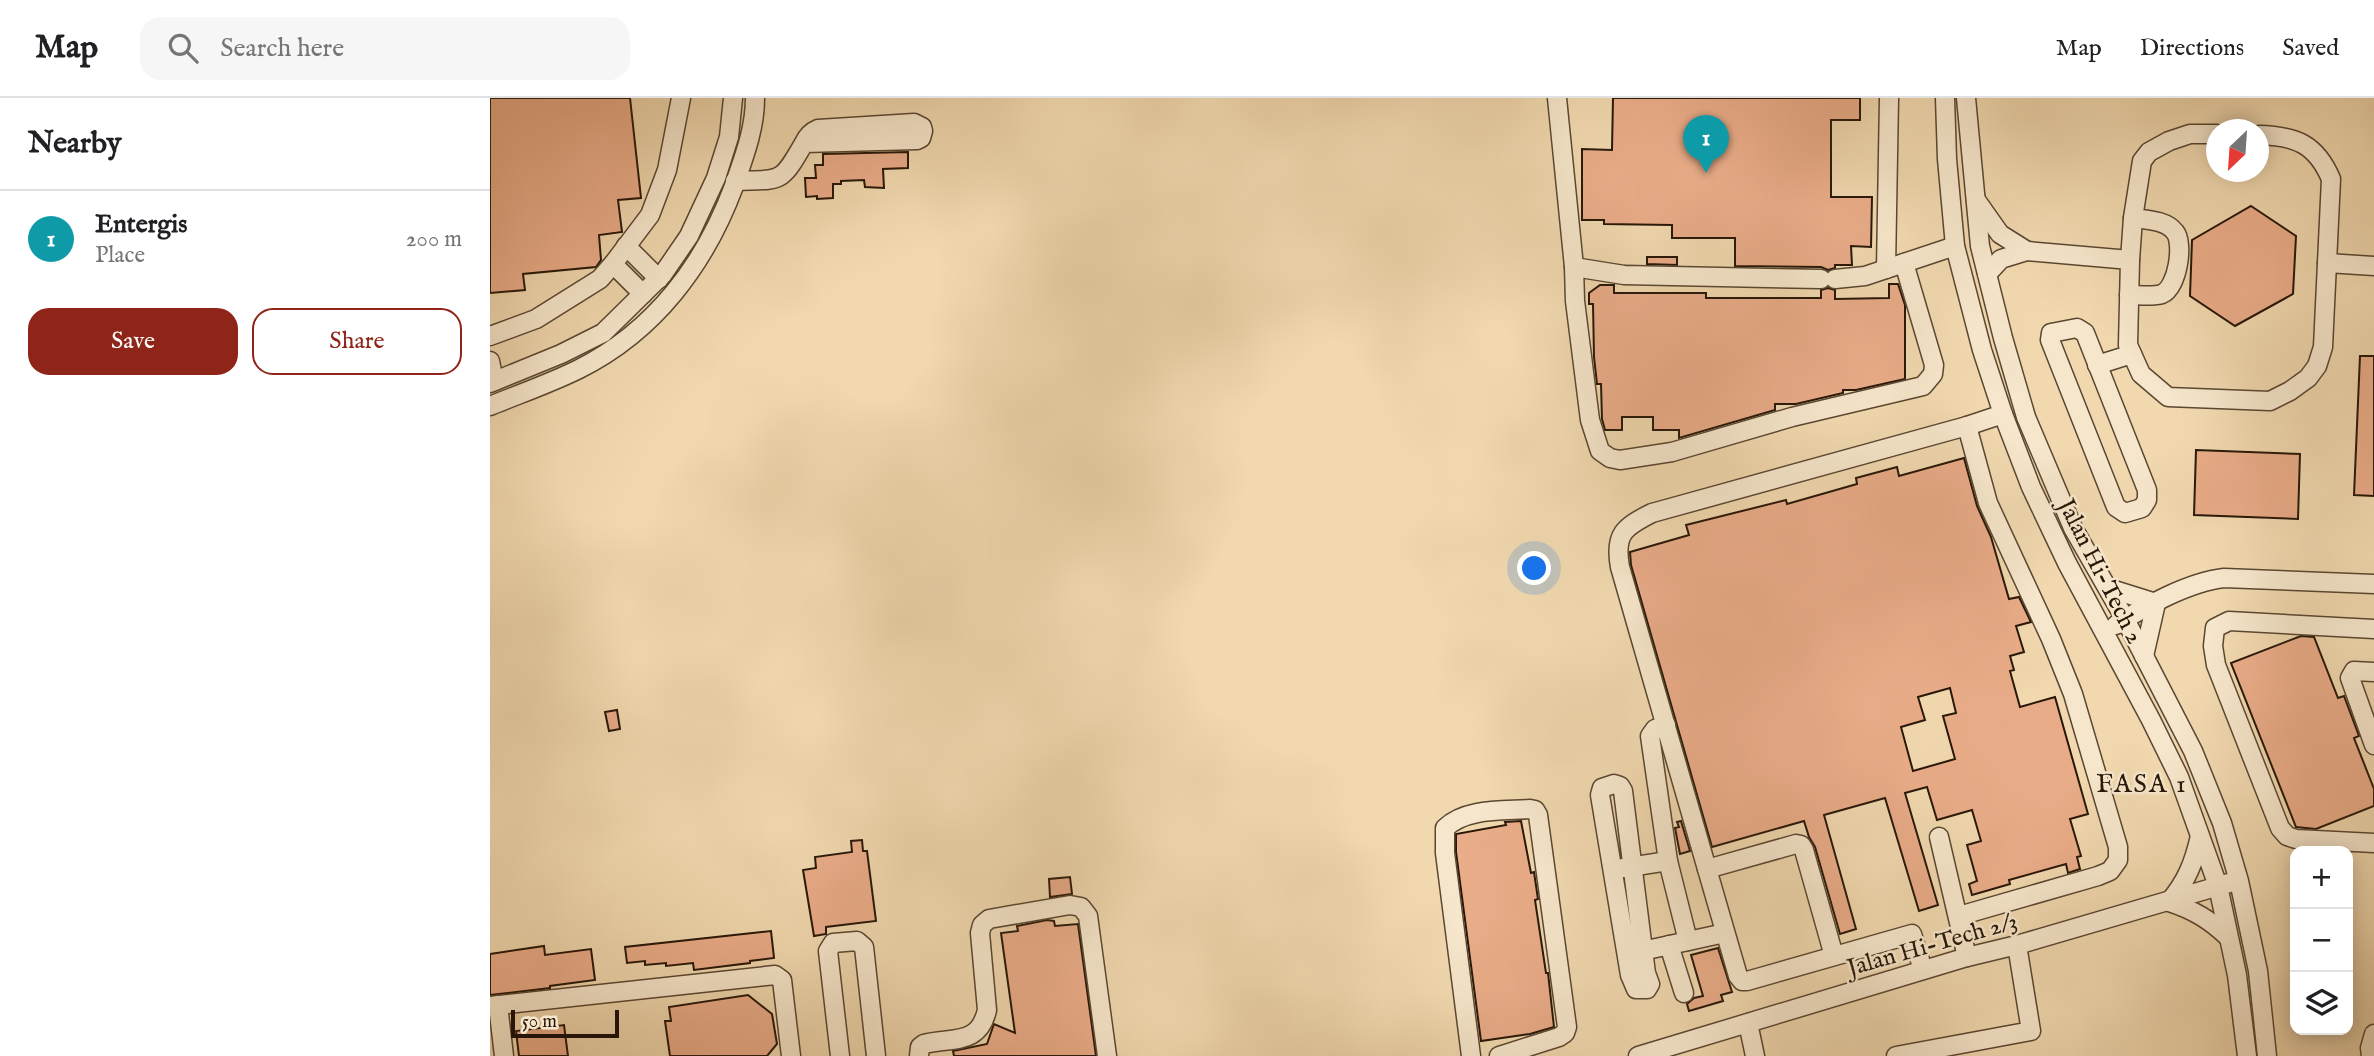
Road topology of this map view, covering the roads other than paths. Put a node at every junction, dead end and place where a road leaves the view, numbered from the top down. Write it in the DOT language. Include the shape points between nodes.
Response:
graph roads {
  1 [pos="681,98"];
  2 [pos="733,98"];
  3 [pos="755,98"];
  4 [pos="1557,98"];
  5 [pos="1889,98"];
  6 [pos="1945,98"];
  7 [pos="1966,98"];
  8 [pos="2206,134"];
  9 [pos="2269,135"];
  10 [pos="804,143"];
  11 [pos="735,181"];
  12 [pos="1975,198"];
  13 [pos="2133,218"];
  14 [pos="626,246"];
  15 [pos="1955,246"];
  16 [pos="2027,251"];
  17 [pos="2130,260"];
  18 [pos="1904,263"];
  19 [pos="2327,263"];
  20 [pos="613,264"];
  21 [pos="2374,265"];
  22 [pos="1574,267"];
  23 [pos="1886,270"];
  24 [pos="1987,274"];
  25 [pos="659,279"];
  26 [pos="643,295"];
  27 [pos="2129,295"];
  28 [pos="490,335"];
  29 [pos="2132,354"];
  30 [pos="490,361"];
  31 [pos="2097,365"];
  32 [pos="492,382"];
  33 [pos="490,406"];
  34 [pos="2003,414"];
  35 [pos="1967,426"];
  36 [pos="2374,584"];
  37 [pos="2108,588"];
  38 [pos="2156,603"];
  39 [pos="2125,618"];
  40 [pos="2374,629"];
  41 [pos="2105,632"];
  42 [pos="2144,656"];
  43 [pos="2374,672"];
  44 [pos="1666,725"];
  45 [pos="2374,745"];
  46 [pos="2200,836"];
  47 [pos="1939,837"];
  48 [pos="2374,843"];
  49 [pos="1668,861"];
  50 [pos="1632,867"];
  51 [pos="1613,869"];
  52 [pos="1707,869"];
  53 [pos="2239,881"];
  54 [pos="2218,886"];
  55 [pos="2169,901"];
  56 [pos="1959,916"];
  57 [pos="1725,933"];
  58 [pos="2228,937"];
  59 [pos="1688,941"];
  60 [pos="1669,945"];
  61 [pos="2017,945"];
  62 [pos="1635,952"];
  63 [pos="1834,956"];
  64 [pos="1967,957"];
  65 [pos="1923,970"];
  66 [pos="1684,993"];
  67 [pos="494,1005"];
  68 [pos="1748,1023"];
  69 [pos="2374,1034"];
  70 [pos="505,1056"];
  71 [pos="791,1056"];
  72 [pos="840,1056"];
  73 [pos="876,1056"];
  74 [pos="919,1056"];
  75 [pos="1107,1056"];
  76 [pos="1471,1056"];
  77 [pos="1499,1056"];
  78 [pos="1638,1056"];
  79 [pos="1755,1056"];
  80 [pos="1896,1056"];
  81 [pos="2248,1056"];
  82 [pos="2267,1056"];
  83 [pos="2371,1056"];
  1 -- 14 [label="street" via="667,170 650,215"];
  2 -- 25 [label="street" via="729,137 716,178 689,236"];
  3 -- 11 [label="street" via="755,117"];
  4 -- 22 [label="street"];
  5 -- 23 [label="street"];
  6 -- 15 [label="street, Jalan Hi-Tech 2"];
  7 -- 12 [label="street, Jalan Hi-Tech 2"];
  8 -- 13 [label="street" via="2190,134 2149,152 2142,161"];
  9 -- 19 [label="street" via="2292,138 2323,160 2331,179"];
  10 -- 10 [label="street" via="818,129 914,123 923,131 917,140"];
  10 -- 11 [label="street" via="782,176"];
  11 -- 33 [label="street" via="701,257 650,321 579,369"];
  12 -- 16 [label="street" via="2000,234"];
  12 -- 24 [label="street, Jalan Hi-Tech 2"];
  13 -- 17 [label="street"];
  13 -- 27 [label="street" via="2158,222 2175,232 2177,271 2169,289 2161,294"];
  14 -- 20 [label="street"];
  14 -- 25 [label="street"];
  15 -- 18 [label="street"];
  15 -- 34 [label="street, Jalan Hi-Tech 2"];
  16 -- 17 [label="street"];
  16 -- 24 [label="street" via="2001,259"];
  17 -- 27 [label="street"];
  18 -- 22 [label="street" via="1934,365 1923,386 1672,452 1620,460 1600,451 1590,419"];
  18 -- 23 [label="street"];
  19 -- 21 [label="street"];
  19 -- 29 [label="street" via="2323,347 2317,366 2308,378 2270,401 2168,397 2141,374"];
  20 -- 26 [label="street"];
  20 -- 28 [label="street" via="600,279 536,319"];
  22 -- 23 [label="street" via="1624,275 1828,279"];
  24 -- 37 [label="street, Jalan Hi-Tech 2" via="2026,417 2073,528"];
  25 -- 26 [label="street"];
  26 -- 32 [label="street" via="603,333"];
  27 -- 29 [label="street" via="2128,345"];
  29 -- 31 [label="street"];
  30 -- 32 [label="street"];
  31 -- 31 [label="street" via="2147,490 2142,508 2125,513 2116,507 2051,333 2085,332"];
  34 -- 35 [label="street"];
  34 -- 41 [label="street, Jalan Hi-Tech 2" via="2036,498"];
  35 -- 44 [label="street" via="1652,513 1628,525 1617,551 1620,567"];
  35 -- 56 [label="street" via="1988,503 2073,694 2118,860 2098,876"];
  36 -- 38 [label="street" via="2224,578 2204,580"];
  37 -- 38 [label="street"];
  37 -- 39 [label="street, Jalan Hi-Tech 2"];
  38 -- 39 [label="street"];
  38 -- 42 [label="street"];
  39 -- 41 [label="street"];
  39 -- 42 [label="street, Jalan Hi-Tech 2"];
  40 -- 48 [label="street" via="2229,621 2215,628 2213,646 2280,828 2296,839"];
  41 -- 46 [label="street, Jalan Hi-Tech 2" via="2179,777"];
  42 -- 53 [label="street, Jalan Hi-Tech 2" via="2193,751"];
  43 -- 45 [label="street" via="2354,671 2350,678"];
  44 -- 49 [label="street" via="1650,736"];
  44 -- 52 [label="street"];
  46 -- 54 [label="street, Jalan Hi-Tech 2"];
  46 -- 55 [label="street" via="2189,875"];
  47 -- 56 [label="street"];
  49 -- 50 [label="street"];
  49 -- 59 [label="street"];
  50 -- 51 [label="street"];
  50 -- 51 [label="street" via="1623,791 1614,784 1602,788 1600,795"];
  50 -- 62 [label="street"];
  51 -- 62 [label="street"];
  52 -- 57 [label="street"];
  52 -- 63 [label="street" via="1801,845"];
  53 -- 54 [label="street, Jalan Hi-Tech 2/3"];
  53 -- 82 [label="street, Jalan Hi-Tech 2" via="2258,971"];
  54 -- 55 [label="street, Jalan Hi-Tech 2/3"];
  54 -- 58 [label="street, Jalan Hi-Tech 2"];
  55 -- 58 [label="street" via="2198,912"];
  55 -- 61 [label="street, Jalan Hi-Tech 2/3"];
  56 -- 64 [label="street"];
  57 -- 59 [label="street"];
  57 -- 63 [label="street" via="1742,981"];
  58 -- 81 [label="street, Jalan Hi-Tech 2"];
  59 -- 60 [label="street"];
  60 -- 62 [label="street"];
  60 -- 66 [label="street"];
  61 -- 64 [label="street, Jalan Hi-Tech 2/3"];
  61 -- 80 [label="street" via="2031,1031"];
  63 -- 65 [label="street" via="1912,934"];
  64 -- 65 [label="street, Jalan Hi-Tech 2/3"];
  65 -- 68 [label="street, Jalan Hi-Tech 2/3"];
  67 -- 70 [label="street"];
  67 -- 71 [label="street" via="775,975 782,980"];
  68 -- 78 [label="street, Jalan Hi-Tech 2/3"];
  68 -- 79 [label="street"];
  69 -- 83 [label="street"];
  72 -- 73 [label="street" via="828,951 833,943 857,941 864,947"];
  74 -- 75 [label="street" via="924,1044 970,1037 985,1019 982,925 989,919 1070,905 1081,907 1088,916"];
  76 -- 77 [label="street" via="1445,828 1473,814 1530,808 1538,815 1567,1027 1559,1037"];
}
